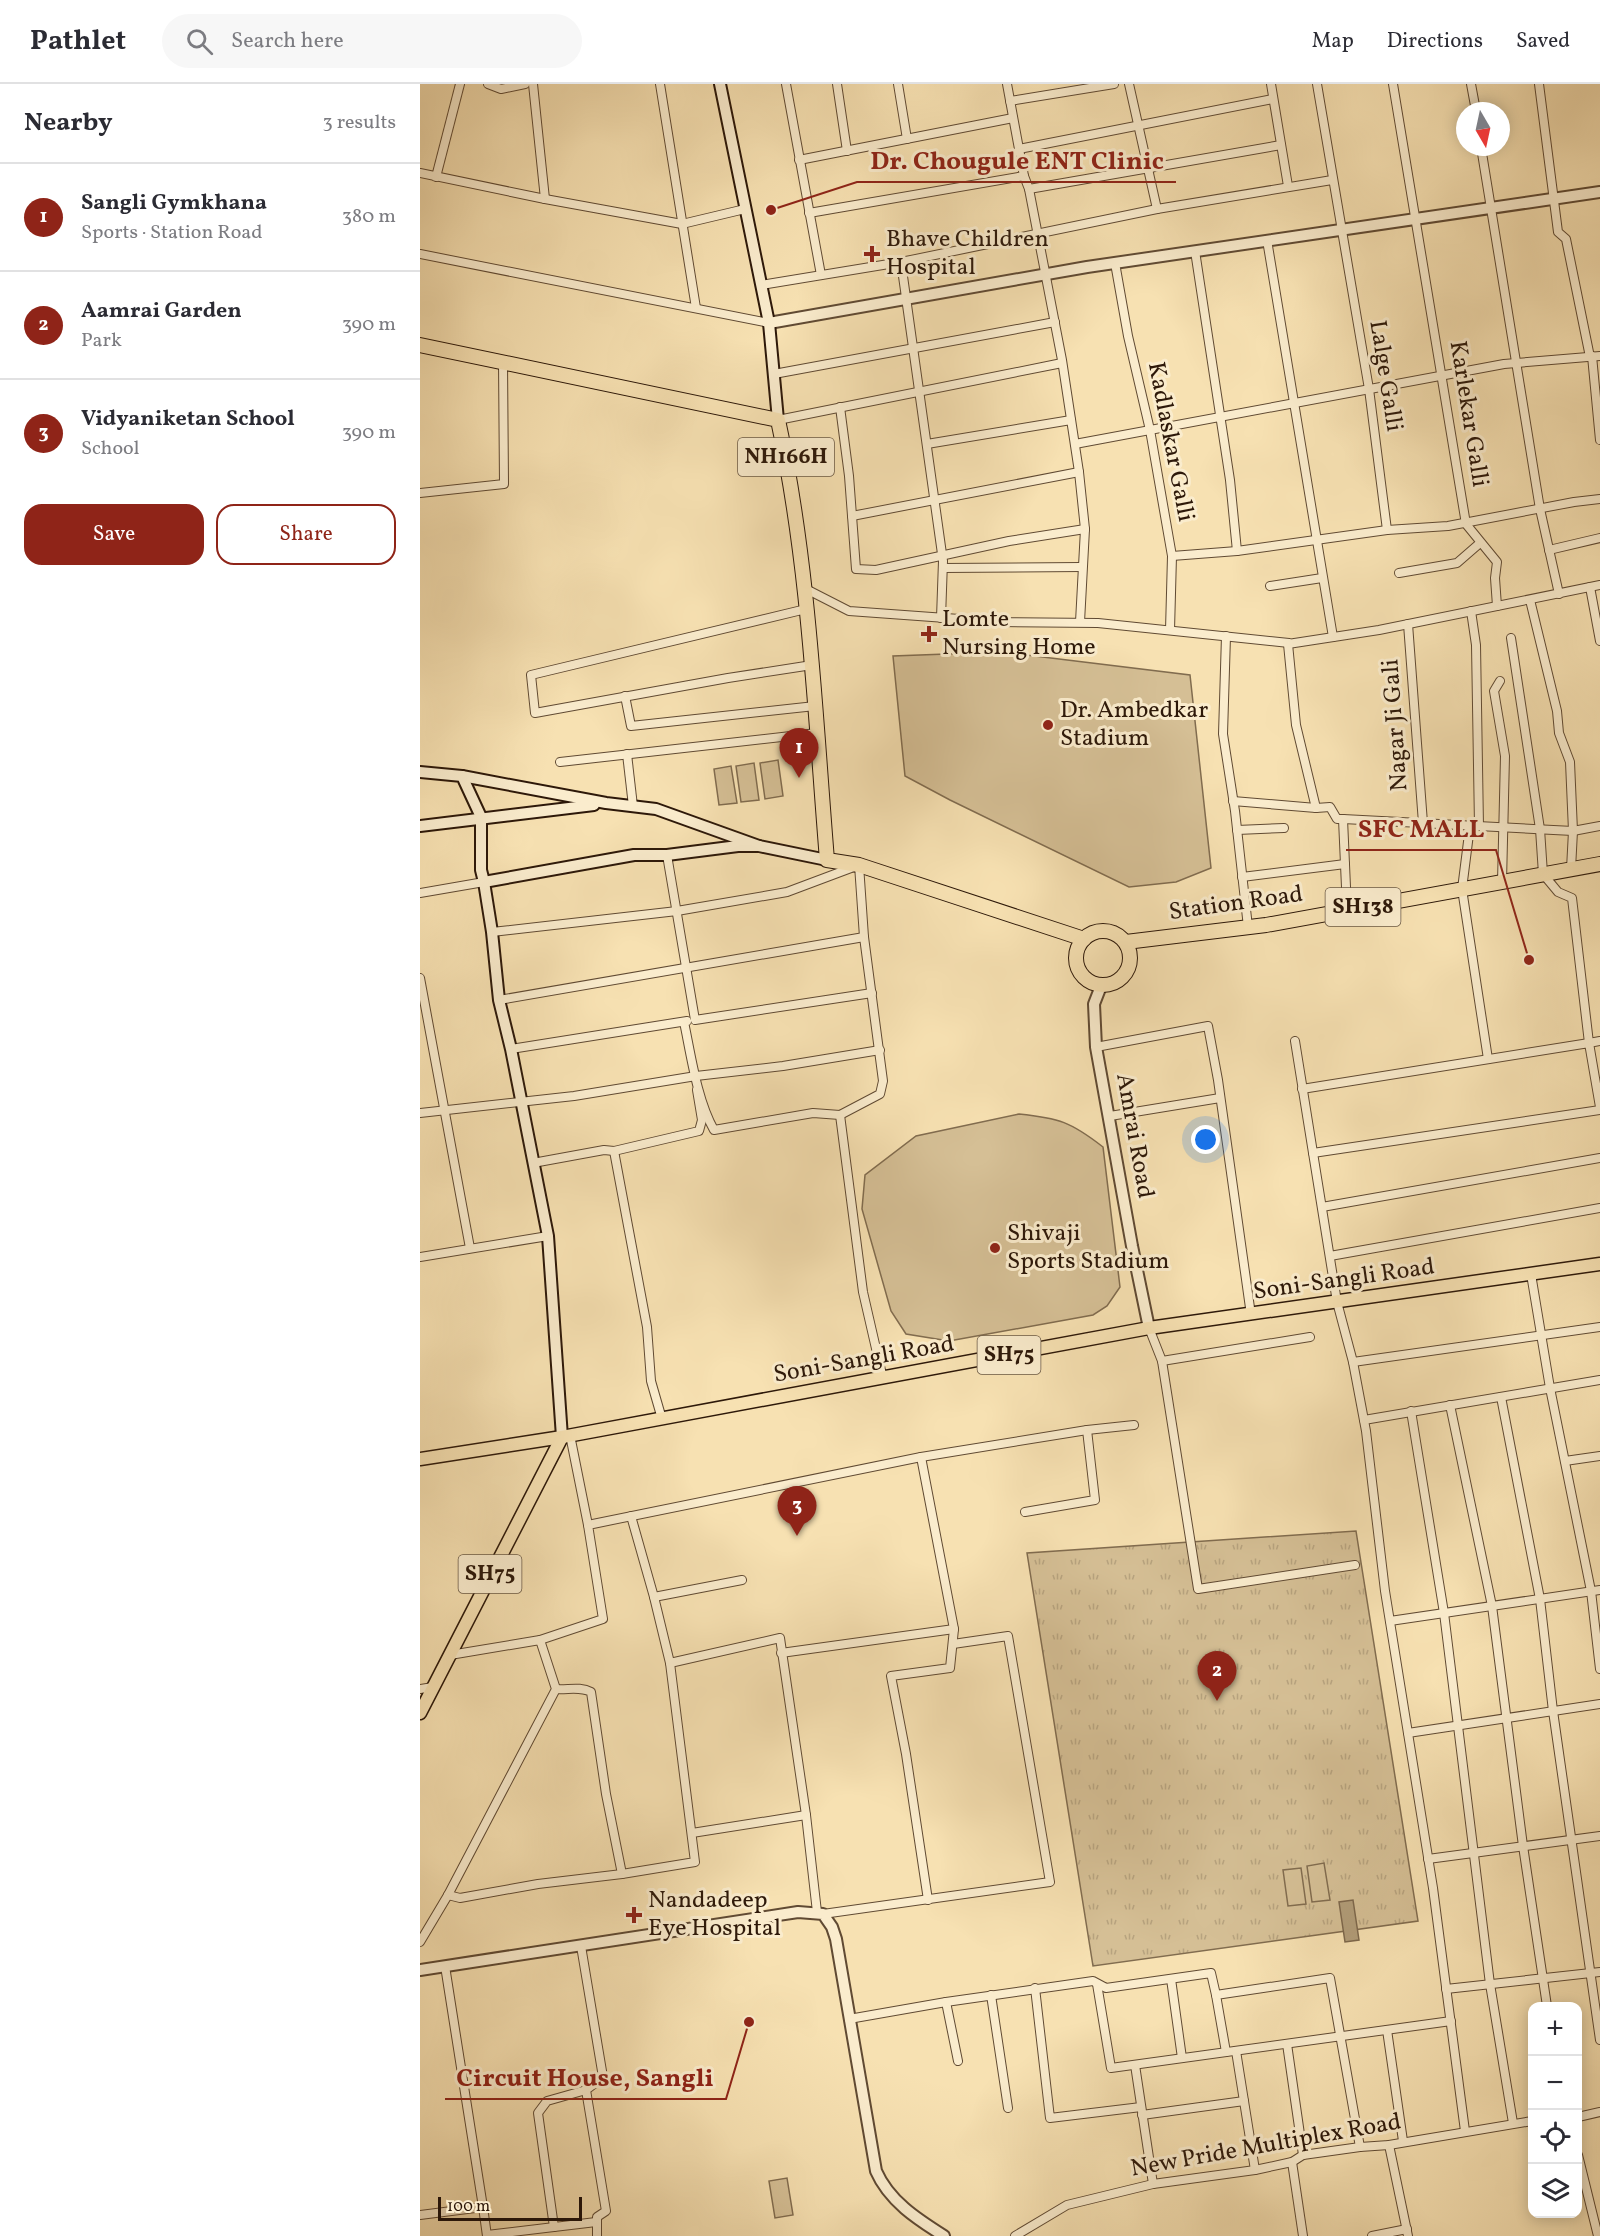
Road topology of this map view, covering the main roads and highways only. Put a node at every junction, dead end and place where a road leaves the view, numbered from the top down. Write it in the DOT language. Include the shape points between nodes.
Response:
graph roads {
  1 [pos="420,345"];
  2 [pos="1600,864"];
  3 [pos="1084,939"];
  4 [pos="1125,942"];
  5 [pos="1600,1264"];
  6 [pos="566,1436"];
  7 [pos="420,1459"];
  8 [pos="420,1713"];
  1 -- 3 [label="highway, NH166H" via="778,420 789,470 804,588 827,860 859,865"];
  2 -- 4 [label="highway, Station Road / SH138" via="1248,927"];
  3 -- 4 [label="highway" via="1101,931"];
  3 -- 4 [label="highway" via="1078,947 1077,965 1087,980 1101,986 1112,984 1125,974 1131,958"];
  5 -- 6 [label="main road, Soni-Sangli Road / SH75" via="1149,1328"];
  6 -- 7 [label="main road, Soni-Sangli Road / SH75"];
  6 -- 8 [label="main road, SH75"];
}
